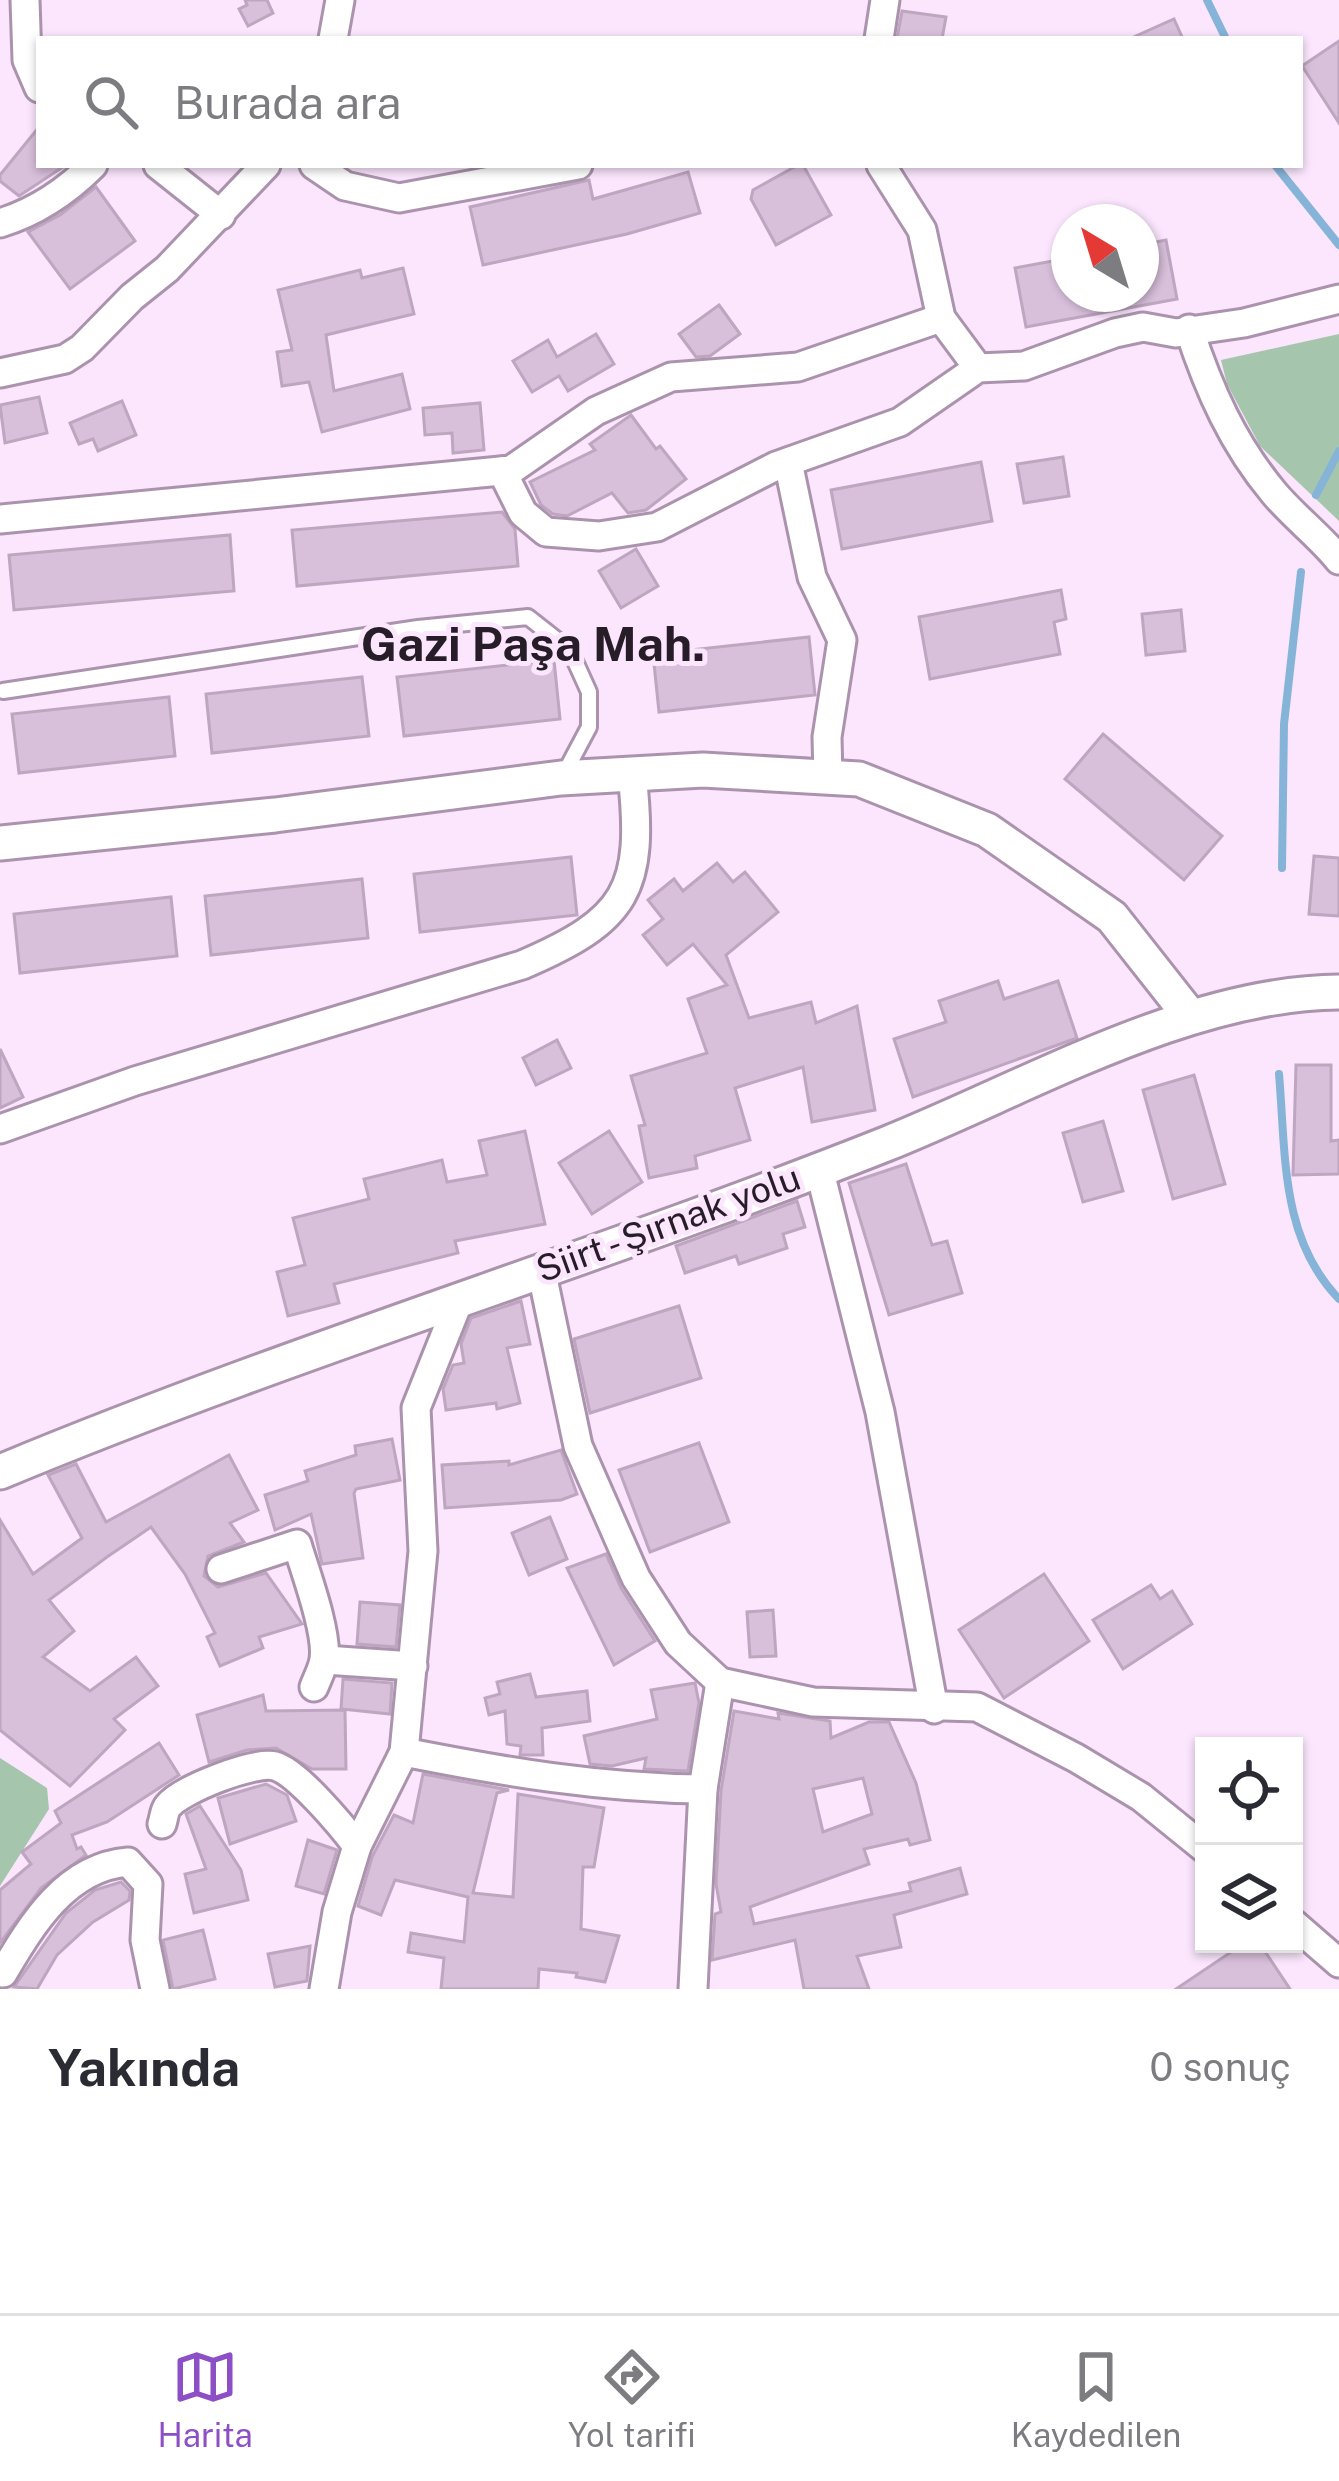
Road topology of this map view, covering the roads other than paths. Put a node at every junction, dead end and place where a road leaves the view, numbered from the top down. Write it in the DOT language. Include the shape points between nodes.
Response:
graph roads {
  1 [pos="25,0"];
  2 [pos="340,0"];
  3 [pos="885,0"];
  4 [pos="334,36"];
  5 [pos="879,36"];
  6 [pos="36,81"];
  7 [pos="90,168"];
  8 [pos="162,168"];
  9 [pos="263,168"];
  10 [pos="318,168"];
  11 [pos="562,168"];
  12 [pos="883,168"];
  13 [pos="221,215"];
  14 [pos="0,223"];
  15 [pos="1339,298"];
  16 [pos="941,318"];
  17 [pos="1190,329"];
  18 [pos="978,368"];
  19 [pos="0,373"];
  20 [pos="788,462"];
  21 [pos="502,471"];
  22 [pos="0,519"];
  23 [pos="1339,560"];
  24 [pos="3,691"];
  25 [pos="632,774"];
  26 [pos="828,777"];
  27 [pos="561,778"];
  28 [pos="0,843"];
  29 [pos="1339,992"];
  30 [pos="1190,1016"];
  31 [pos="0,1129"];
  32 [pos="819,1168"];
  33 [pos="541,1269"];
  34 [pos="460,1298"];
  35 [pos="0,1472"];
  36 [pos="221,1569"];
  37 [pos="325,1660"];
  38 [pos="412,1666"];
  39 [pos="720,1682"];
  40 [pos="314,1688"];
  41 [pos="934,1708"];
  42 [pos="404,1752"];
  43 [pos="703,1789"];
  44 [pos="162,1824"];
  45 [pos="1200,1845"];
  46 [pos="357,1846"];
  47 [pos="1303,1932"];
  48 [pos="1339,1963"];
  49 [pos="3,1973"];
  50 [pos="155,1989"];
  51 [pos="324,1989"];
  52 [pos="693,1989"];
  1 -- 6 [label="street"];
  2 -- 4 [label="street"];
  3 -- 5 [label="street"];
  7 -- 14 [label="street" via="71,187"];
  8 -- 13 [label="street"];
  9 -- 13 [label="street"];
  10 -- 11 [label="street" via="345,186 400,199"];
  12 -- 16 [label="street" via="922,230"];
  13 -- 19 [label="street" via="82,348"];
  15 -- 17 [label="street"];
  16 -- 18 [label="street"];
  16 -- 21 [label="street" via="798,368 671,377 596,411"];
  17 -- 18 [label="street" via="1143,327 1024,366"];
  17 -- 23 [label="street" via="1214,401 1251,464"];
  18 -- 20 [label="street" via="900,422"];
  20 -- 21 [label="street" via="657,527 599,536 546,532 523,513"];
  20 -- 26 [label="street" via="812,577 842,640"];
  21 -- 22 [label="street"];
  24 -- 27 [label="lane" via="528,617 570,650 590,692 589,727"];
  25 -- 26 [label="street"];
  25 -- 27 [label="street"];
  25 -- 31 [label="street" via="638,831 630,868 616,910 577,942"];
  26 -- 30 [label="street" via="859,779 987,830 1112,917"];
  27 -- 28 [label="street"];
  29 -- 30 [label="street, Siirt - Şırnak yolu" via="1260,998"];
  30 -- 32 [label="street, Siirt - Şırnak yolu"];
  32 -- 33 [label="street, Siirt - Şırnak yolu"];
  32 -- 41 [label="street" via="880,1412"];
  33 -- 34 [label="street, Siirt - Şırnak yolu"];
  33 -- 39 [label="street" via="586,1465 636,1578 678,1643"];
  34 -- 35 [label="street, Siirt - Şırnak yolu"];
  34 -- 38 [label="street" via="416,1408 423,1551"];
  36 -- 37 [label="street" via="297,1544"];
  37 -- 38 [label="street"];
  37 -- 40 [label="street"];
  38 -- 42 [label="street"];
  39 -- 41 [label="street" via="812,1702"];
  39 -- 43 [label="street"];
  41 -- 45 [label="street" via="977,1707 1076,1757"];
  42 -- 43 [label="street" via="513,1774"];
  42 -- 46 [label="street"];
  43 -- 52 [label="street"];
  44 -- 46 [label="street" via="168,1806 213,1780 276,1766"];
  46 -- 51 [label="street"];
  47 -- 48 [label="street"];
  49 -- 50 [label="street" via="55,1898 111,1863 128,1862 148,1884 145,1940"];
}
